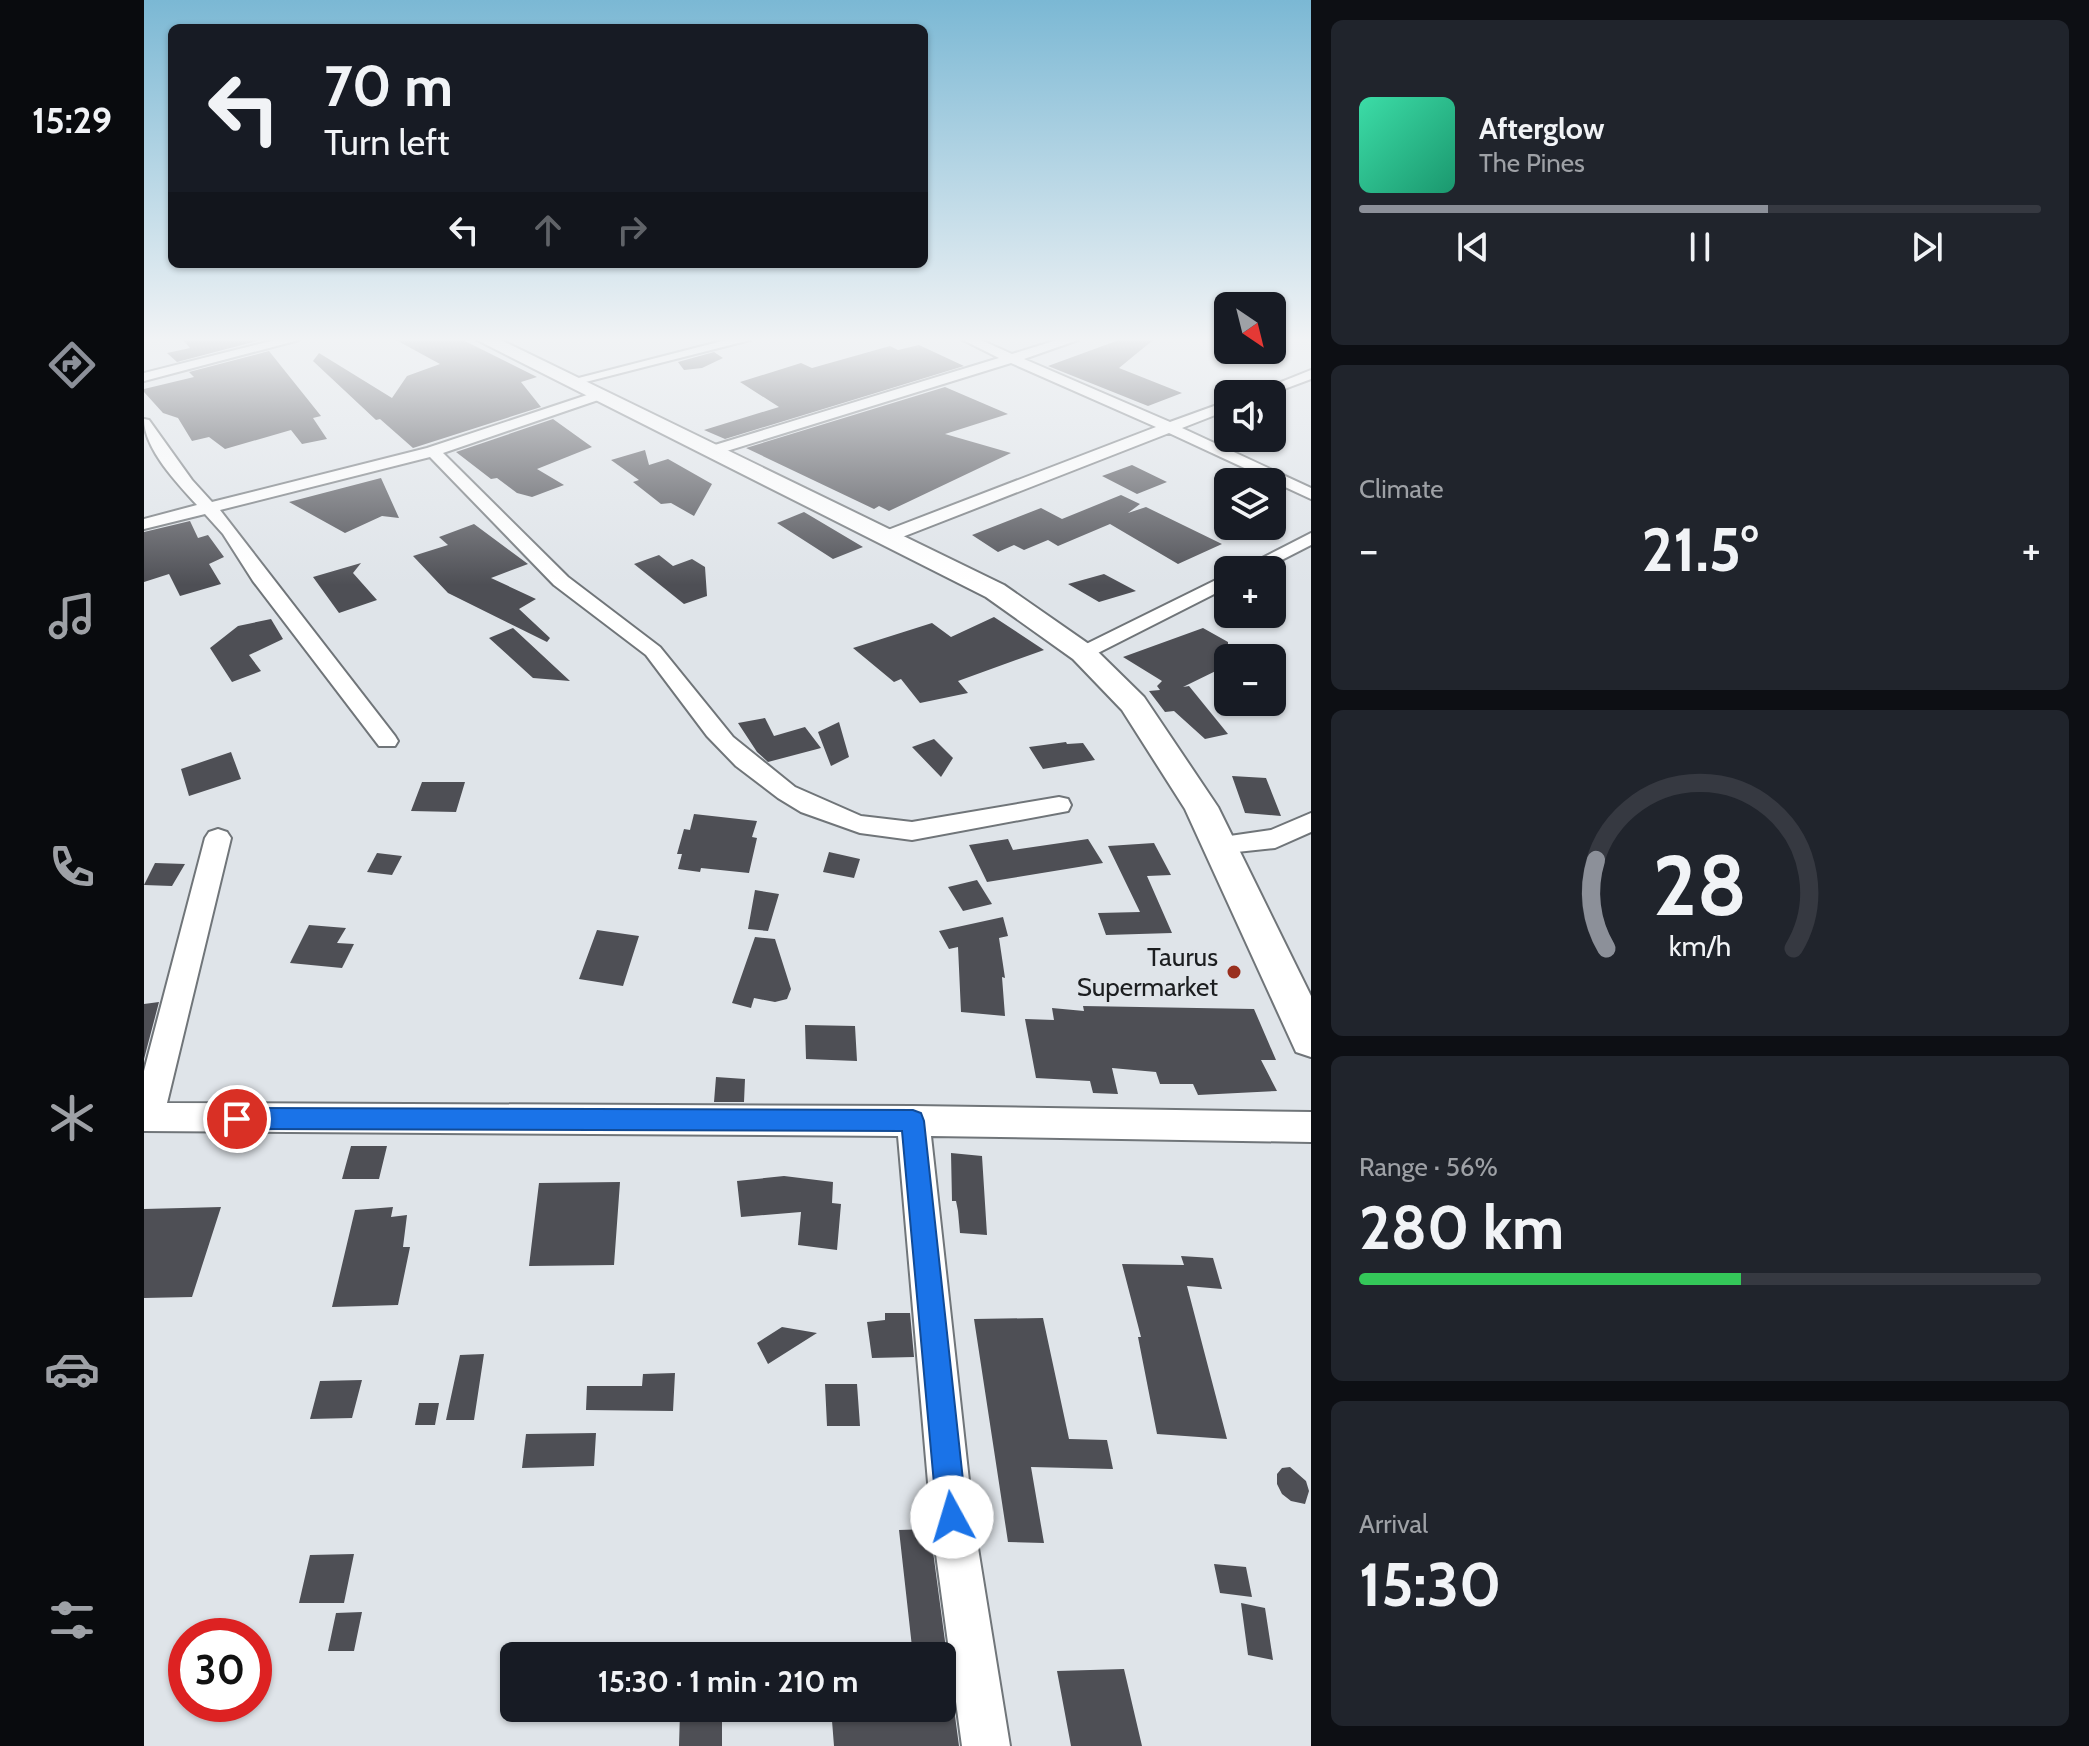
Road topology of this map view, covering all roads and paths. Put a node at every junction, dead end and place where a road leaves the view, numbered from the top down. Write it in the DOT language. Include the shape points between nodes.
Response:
graph roads {
  1 [pos="521,421"];
  2 [pos="652,421"];
  3 [pos="808,421"];
  4 [pos="1155,421"];
  5 [pos="1183,421"];
  6 [pos="144,423"];
  7 [pos="1168,427"];
  8 [pos="433,451"];
  9 [pos="711,451"];
  10 [pos="1311,494"];
  11 [pos="209,507"];
  12 [pos="144,524"];
  13 [pos="886,537"];
  14 [pos="1311,538"];
  15 [pos="1276,556"];
  16 [pos="1214,587"];
  17 [pos="1083,653"];
  18 [pos="387,741"];
  19 [pos="1059,805"];
  20 [pos="1311,822"];
  21 [pos="218,838"];
  22 [pos="1218,845"];
  23 [pos="1311,1039"];
  24 [pos="146,1116"];
  25 [pos="913,1121"];
  26 [pos="1311,1127"];
  27 [pos="986,1746"];
  1 -- 8 [label="street"];
  2 -- 9 [label="main road"];
  3 -- 9 [label="street"];
  4 -- 7 [label="street"];
  5 -- 7 [label="street"];
  6 -- 11 [label="street"];
  7 -- 10 [label="street"];
  7 -- 13 [label="street"];
  8 -- 11 [label="street"];
  8 -- 19 [label="street" via="561,580 652,649 725,743 771,784 805,804 888,831"];
  9 -- 13 [label="main road"];
  11 -- 12 [label="street"];
  11 -- 18 [label="street"];
  13 -- 17 [label="main road" via="995,591"];
  14 -- 15 [label="street"];
  16 -- 17 [label="street"];
  17 -- 22 [label="main road" via="1133,704 1201,807"];
  20 -- 22 [label="street" via="1275,839"];
  21 -- 24 [label="street"];
  22 -- 23 [label="main road"];
  24 -- 25 [label="street"];
  25 -- 26 [label="street"];
  25 -- 27 [label="street" via="952,1517"];
}
